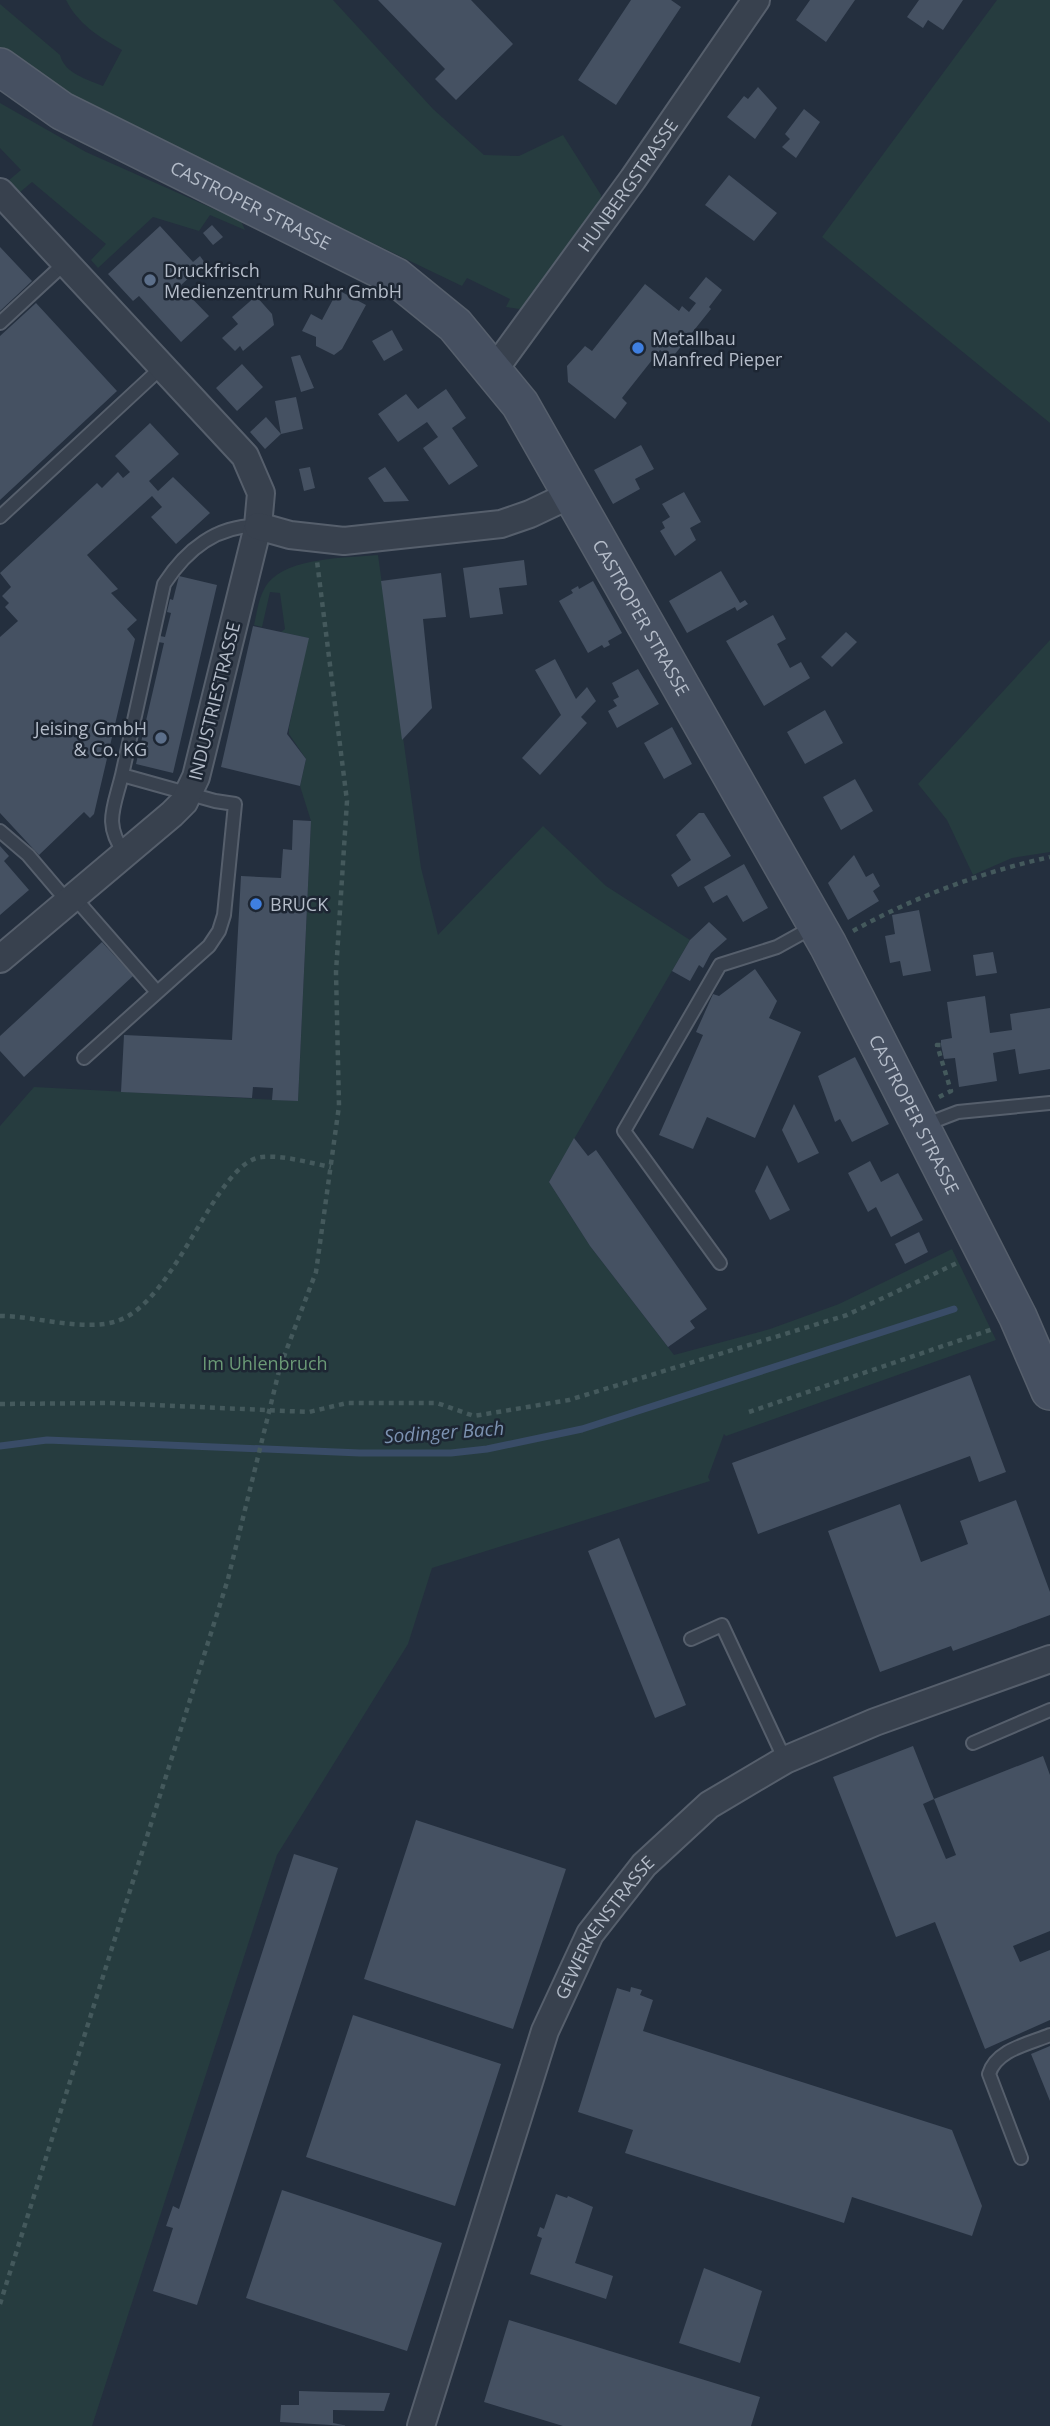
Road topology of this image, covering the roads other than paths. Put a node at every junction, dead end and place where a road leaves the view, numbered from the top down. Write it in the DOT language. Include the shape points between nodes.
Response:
graph roads {
  1 [pos="756,0"];
  2 [pos="0,67"];
  3 [pos="0,192"];
  4 [pos="65,263"];
  5 [pos="0,323"];
  6 [pos="162,368"];
  7 [pos="494,370"];
  8 [pos="572,494"];
  9 [pos="0,517"];
  10 [pos="258,526"];
  11 [pos="122,775"];
  12 [pos="190,792"];
  13 [pos="0,831"];
  14 [pos="125,854"];
  15 [pos="71,899"];
  16 [pos="822,935"];
  17 [pos="0,959"];
  18 [pos="157,992"];
  19 [pos="84,1058"];
  20 [pos="1050,1103"];
  21 [pos="921,1126"];
  22 [pos="720,1263"];
  23 [pos="1050,1391"];
  24 [pos="691,1639"];
  25 [pos="1050,1659"];
  26 [pos="1050,1710"];
  27 [pos="973,1743"];
  28 [pos="785,1760"];
  29 [pos="1050,2035"];
  30 [pos="1021,2158"];
  31 [pos="421,2426"];
  1 -- 7 [label="street, HUNBERGSTRASSE"];
  2 -- 7 [label="main road, CASTROPER STRASSE" via="62,111 396,277 455,325"];
  3 -- 4 [label="street, INDUSTRIESTRASSE"];
  4 -- 5 [label="lane"];
  4 -- 6 [label="street, INDUSTRIESTRASSE"];
  6 -- 9 [label="lane"];
  6 -- 10 [label="street, INDUSTRIESTRASSE" via="245,456 261,493"];
  7 -- 8 [label="main road, CASTROPER STRASSE" via="520,404"];
  8 -- 10 [label="street" via="501,524 344,541"];
  8 -- 16 [label="main road, CASTROPER STRASSE"];
  10 -- 11 [label="lane" via="236,525 204,541 164,583"];
  10 -- 12 [label="street, INDUSTRIESTRASSE"];
  11 -- 12 [label="lane"];
  11 -- 14 [label="lane" via="110,825 113,839"];
  12 -- 14 [label="street, INDUSTRIESTRASSE"];
  12 -- 18 [label="lane" via="235,804 224,915 209,946"];
  13 -- 15 [label="lane"];
  14 -- 15 [label="street, INDUSTRIESTRASSE"];
  15 -- 17 [label="street, INDUSTRIESTRASSE"];
  15 -- 18 [label="lane"];
  16 -- 21 [label="main road, CASTROPER STRASSE"];
  16 -- 22 [label="lane" via="720,965 624,1131"];
  18 -- 19 [label="lane"];
  20 -- 21 [label="lane" via="958,1112"];
  21 -- 23 [label="main road, CASTROPER STRASSE" via="1018,1317"];
  24 -- 28 [label="lane" via="722,1625"];
  25 -- 28 [label="street, GEWERKENSTRASSE"];
  26 -- 27 [label="lane"];
  28 -- 31 [label="street, GEWERKENSTRASSE" via="709,1805 644,1865 590,1934 545,2031"];
  29 -- 30 [label="lane" via="1004,2054 992,2064 989,2074"];
}
